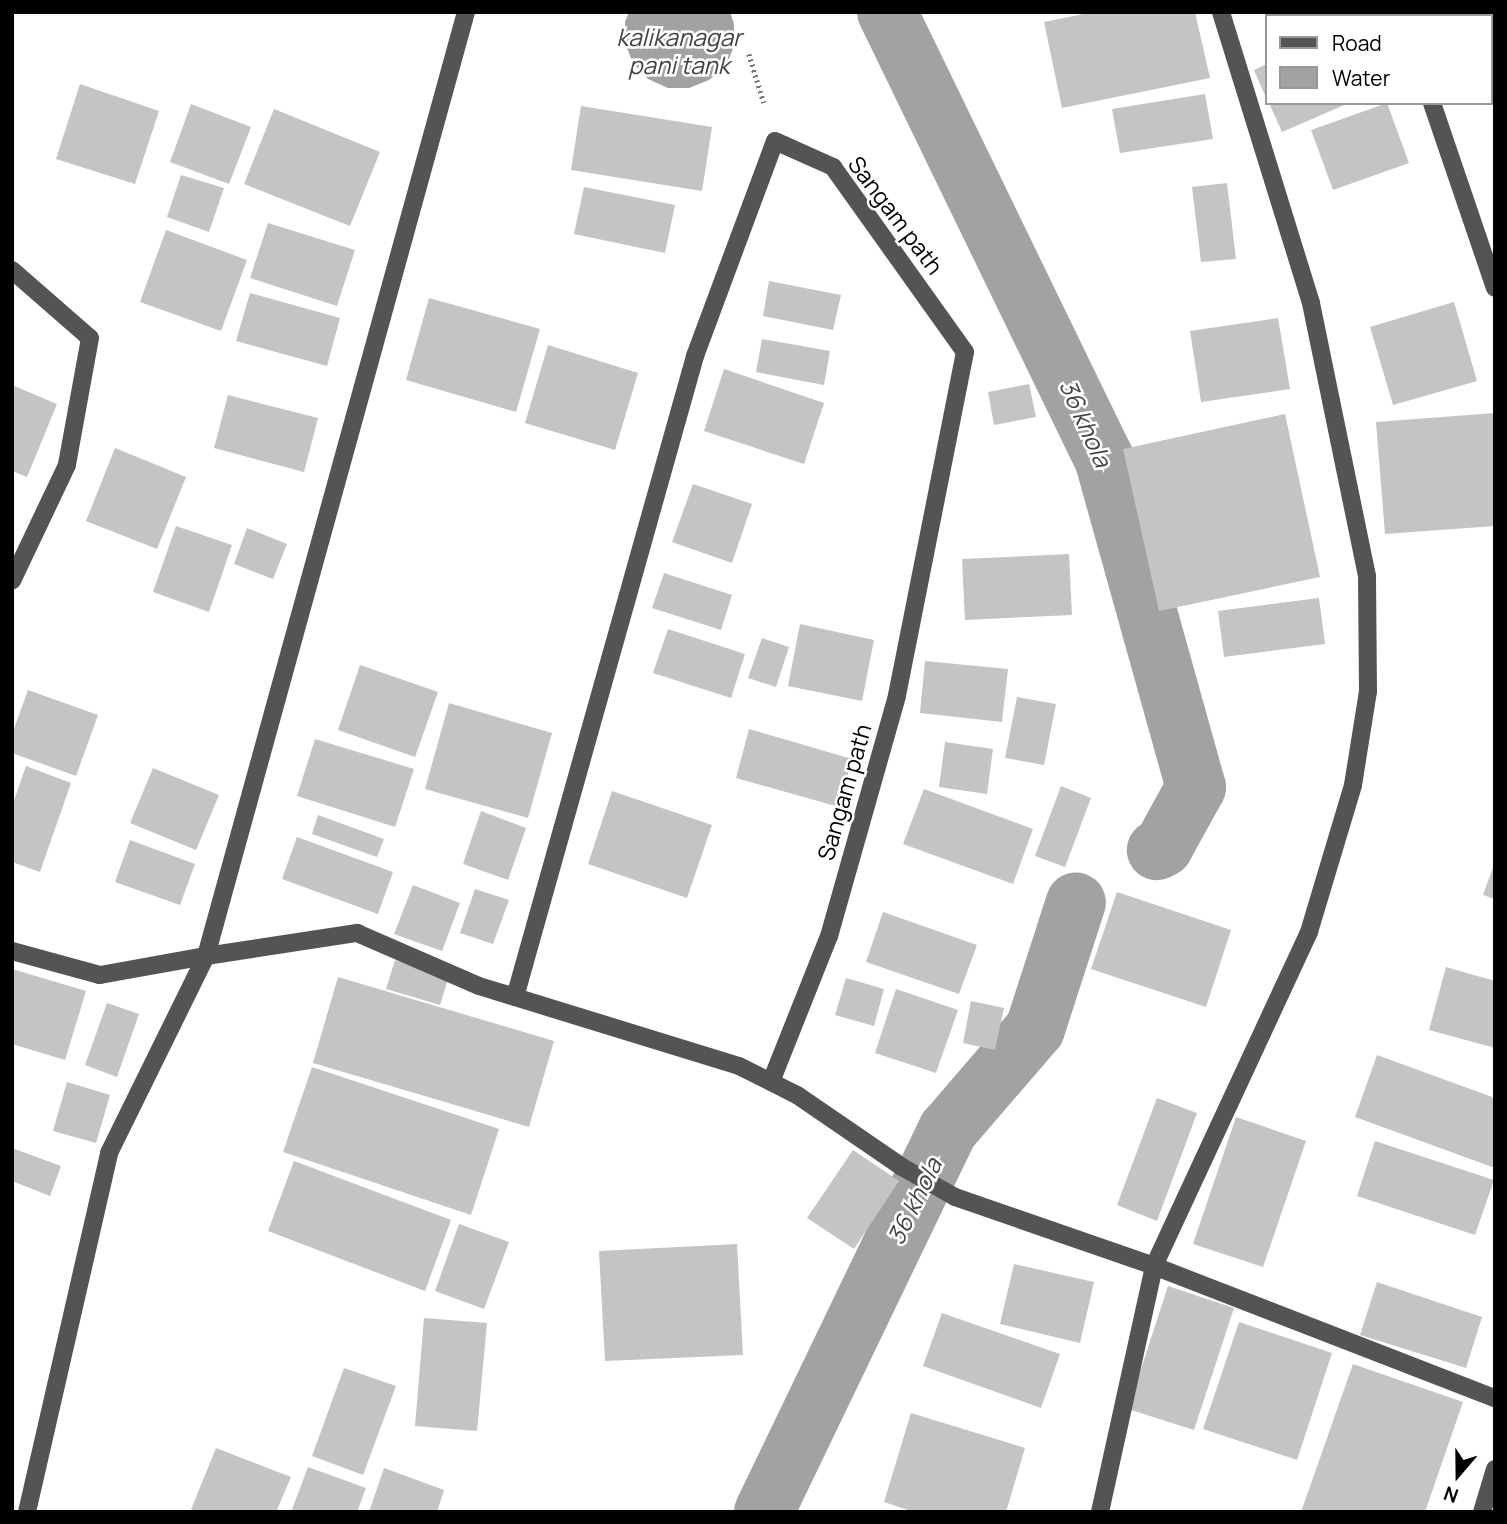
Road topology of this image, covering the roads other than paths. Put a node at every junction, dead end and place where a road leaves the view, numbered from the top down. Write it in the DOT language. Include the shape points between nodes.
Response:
graph roads {
  1 [pos="466,12"];
  2 [pos="1221,12"];
  3 [pos="1433,105"];
  4 [pos="12,270"];
  5 [pos="1495,288"];
  6 [pos="12,581"];
  7 [pos="12,951"];
  8 [pos="206,956"];
  9 [pos="515,997"];
  10 [pos="771,1082"];
  11 [pos="1154,1266"];
  12 [pos="1495,1398"];
  13 [pos="1495,1469"];
  14 [pos="27,1512"];
  15 [pos="1100,1512"];
  16 [pos="1482,1512"];
  1 -- 8 [label="street"];
  2 -- 11 [label="street" via="1311,303 1367,576 1368,691 1353,785 1309,932"];
  3 -- 5 [label="street"];
  4 -- 6 [label="street" via="90,338 67,465"];
  7 -- 8 [label="street" via="100,975"];
  8 -- 9 [label="street" via="357,933"];
  8 -- 14 [label="street" via="110,1153"];
  9 -- 10 [label="street" via="739,1066"];
  9 -- 10 [label="street, Sangam path" via="695,356 775,141 833,167 965,352 897,696 830,936"];
  10 -- 11 [label="street" via="797,1094 954,1198"];
  11 -- 12 [label="street"];
  11 -- 15 [label="street"];
  13 -- 16 [label="street"];
}
